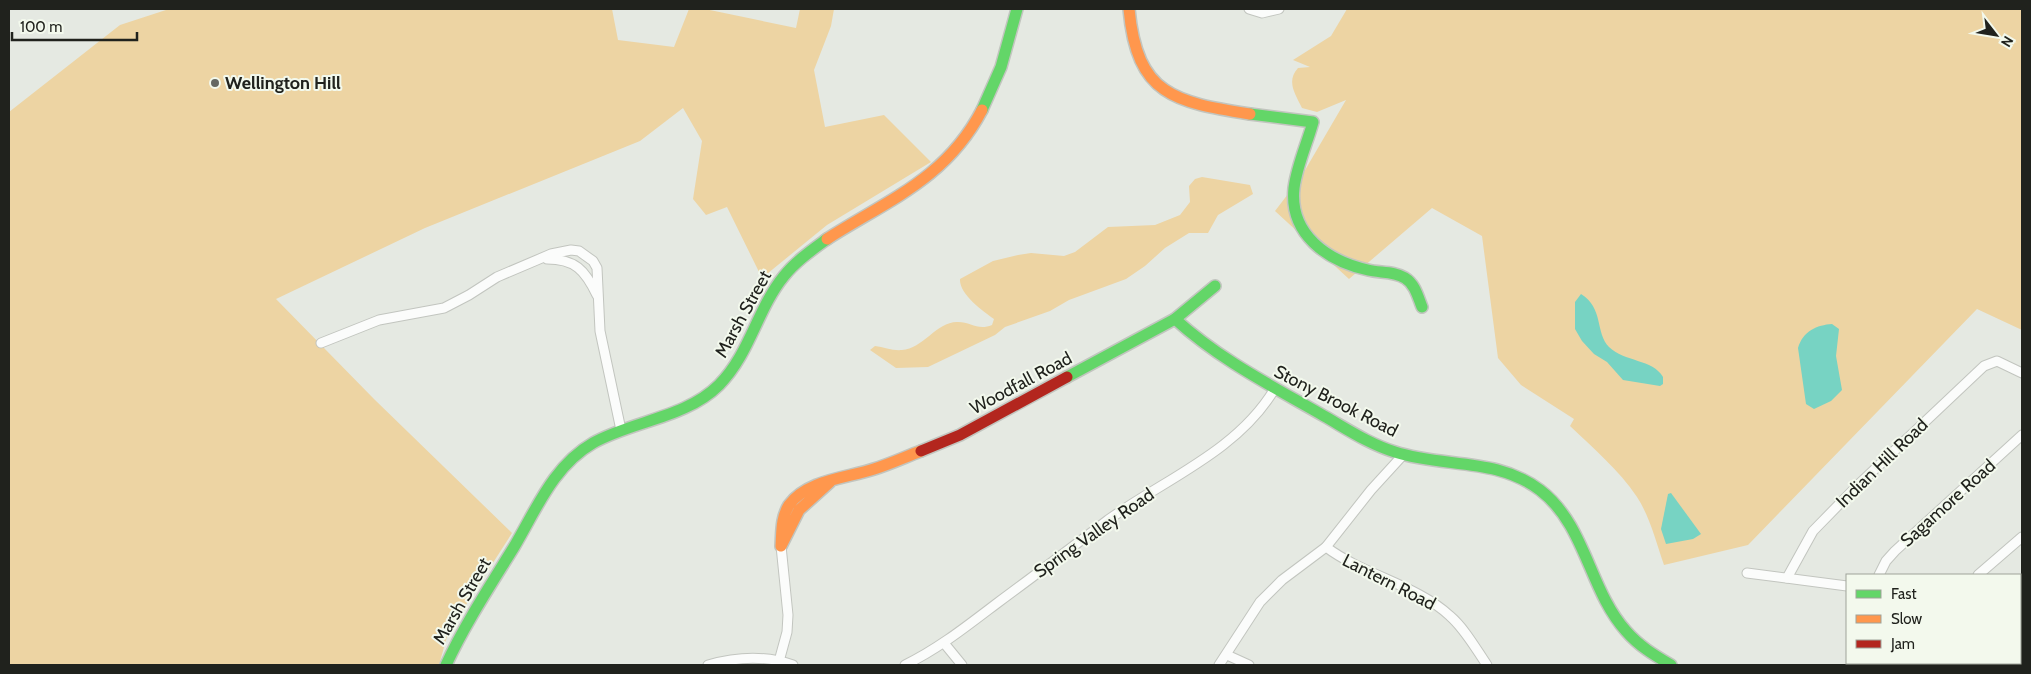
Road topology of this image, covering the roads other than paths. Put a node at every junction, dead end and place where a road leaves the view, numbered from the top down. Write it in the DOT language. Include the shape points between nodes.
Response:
graph roads {
  1 [pos="1017,9"];
  2 [pos="1129,9"];
  3 [pos="1249,9"];
  4 [pos="1280,9"];
  5 [pos="537,260"];
  6 [pos="1215,286"];
  7 [pos="598,295"];
  8 [pos="1422,307"];
  9 [pos="1174,319"];
  10 [pos="320,343"];
  11 [pos="2022,372"];
  12 [pos="1274,390"];
  13 [pos="621,430"];
  14 [pos="2022,435"];
  15 [pos="1403,455"];
  16 [pos="2022,537"];
  17 [pos="781,546"];
  18 [pos="1326,547"];
  19 [pos="1747,573"];
  20 [pos="1880,574"];
  21 [pos="1979,574"];
  22 [pos="1787,578"];
  23 [pos="1846,586"];
  24 [pos="944,643"];
  25 [pos="1226,655"];
  26 [pos="778,663"];
  27 [pos="446,665"];
  28 [pos="708,665"];
  29 [pos="793,665"];
  30 [pos="905,665"];
  31 [pos="962,665"];
  32 [pos="1219,665"];
  33 [pos="1249,665"];
  34 [pos="1487,665"];
  35 [pos="1671,665"];
  1 -- 13 [label="main road, Marsh Street" via="1004,61 987,103 974,127 948,159 918,185 824,242 790,269 771,293 736,364 707,395 687,406"];
  2 -- 8 [label="main road" via="1133,40 1141,63 1156,83 1174,96 1203,107 1313,122 1294,200 1299,223 1309,240 1328,258 1349,267 1391,273 1409,281"];
  3 -- 4 [label="street" via="1262,13"];
  5 -- 7 [label="street" via="567,260 583,272"];
  5 -- 7 [label="street" via="571,250 587,255 597,268"];
  5 -- 10 [label="street" via="497,277 444,308 379,320"];
  6 -- 9 [label="main road, Woodfall Road"];
  7 -- 13 [label="street" via="600,331"];
  9 -- 12 [label="main road, Stony Brook Road" via="1208,347"];
  9 -- 17 [label="main road, Woodfall Road" via="960,435 875,469 809,489 790,504 782,520"];
  11 -- 22 [label="street, Indian Hill Road" via="2000,362 1991,361 1984,366 1813,531"];
  12 -- 15 [label="main road, Stony Brook Road" via="1363,438"];
  12 -- 24 [label="street, Spring Valley Road" via="1246,426 1217,450 1111,518"];
  13 -- 27 [label="main road, Marsh Street" via="585,448 558,474 472,612"];
  14 -- 20 [label="street, Sagamore Road" via="1894,551"];
  15 -- 18 [label="street"];
  15 -- 35 [label="main road, Stony Brook Road" via="1487,466 1515,476 1540,491 1569,522 1615,618 1635,642"];
  16 -- 21 [label="street"];
  17 -- 26 [label="street, Woodfall Road" via="788,615"];
  18 -- 25 [label="street" via="1282,580 1260,602"];
  18 -- 34 [label="street, Lantern Road" via="1343,560 1431,602 1450,616"];
  19 -- 22 [label="street"];
  22 -- 23 [label="street"];
  24 -- 30 [label="street, Spring Valley Road"];
  24 -- 31 [label="street"];
  25 -- 32 [label="street"];
  25 -- 33 [label="street"];
  26 -- 28 [label="street" via="750,658"];
  26 -- 29 [label="street"];
}
